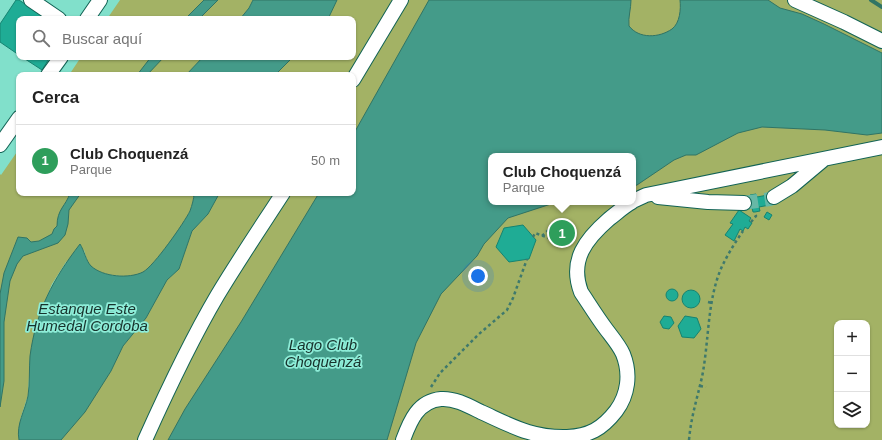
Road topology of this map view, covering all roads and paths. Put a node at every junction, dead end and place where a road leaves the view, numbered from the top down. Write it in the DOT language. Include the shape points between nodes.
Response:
graph roads {
  1 [pos="30,0"];
  2 [pos="100,0"];
  3 [pos="400,0"];
  4 [pos="795,0"];
  5 [pos="54,16"];
  6 [pos="89,16"];
  7 [pos="882,41"];
  8 [pos="59,60"];
  9 [pos="50,72"];
  10 [pos="356,75"];
  11 [pos="16,122"];
  12 [pos="0,145"];
  13 [pos="882,147"];
  14 [pos="824,159"];
  15 [pos="646,195"];
  16 [pos="281,196"];
  17 [pos="774,197"];
  18 [pos="636,200"];
  19 [pos="744,203"];
  20 [pos="627,205"];
  21 [pos="756,212"];
  22 [pos="751,222"];
  23 [pos="553,226"];
  24 [pos="743,231"];
  25 [pos="542,236"];
  26 [pos="533,237"];
  27 [pos="582,251"];
  28 [pos="528,259"];
  29 [pos="708,302"];
  30 [pos="712,303"];
  31 [pos="700,386"];
  32 [pos="706,387"];
  33 [pos="423,405"];
  34 [pos="542,438"];
  35 [pos="145,440"];
  36 [pos="403,440"];
  37 [pos="689,440"];
  1 -- 5 [label="street"];
  2 -- 6 [label="street"];
  3 -- 10 [label="street"];
  4 -- 7 [label="street"];
  8 -- 9 [label="street"];
  11 -- 12 [label="street"];
  13 -- 14 [label="street"];
  14 -- 15 [label="street"];
  14 -- 17 [label="street"];
  15 -- 18 [label="street"];
  15 -- 19 [label="street"];
  16 -- 35 [label="street" via="205,317"];
  20 -- 27 [label="street" via="601,226 587,241"];
  21 -- 22 [label="path"];
  23 -- 25 [label="path"];
  24 -- 30 [label="path" via="719,272"];
  25 -- 26 [label="path" via="535,233"];
  25 -- 27 [label="path"];
  27 -- 34 [label="street" via="577,266 578,284 623,354 627,392 613,414 589,434"];
  28 -- 33 [label="path" via="507,310 440,374"];
  29 -- 30 [label="path"];
  30 -- 31 [label="path"];
  31 -- 32 [label="path"];
  31 -- 37 [label="path" via="692,412"];
  33 -- 34 [label="street" via="449,399 460,402"];
  33 -- 36 [label="street" via="413,416"];
}
